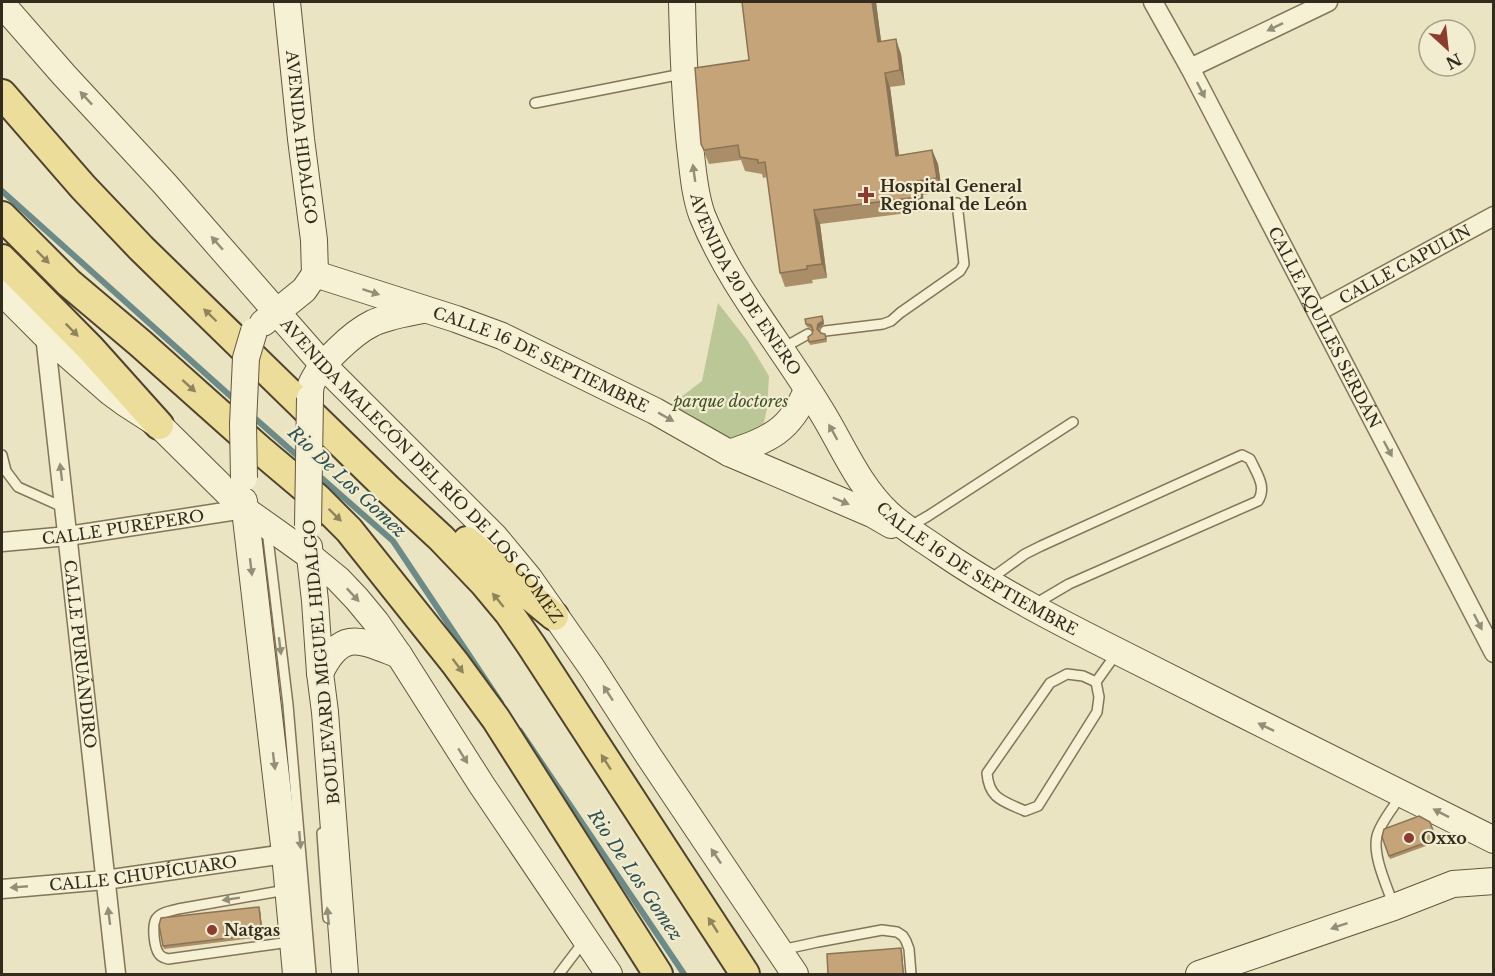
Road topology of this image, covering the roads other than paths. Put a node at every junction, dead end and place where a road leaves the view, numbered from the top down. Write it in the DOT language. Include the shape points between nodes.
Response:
graph roads {
  1 [pos="287,2"];
  2 [pos="682,2"];
  3 [pos="1153,2"];
  4 [pos="1328,2"];
  5 [pos="2,4"];
  6 [pos="1190,68"];
  7 [pos="684,74"];
  8 [pos="2,94"];
  9 [pos="535,103"];
  10 [pos="957,203"];
  11 [pos="2,216"];
  12 [pos="1494,216"];
  13 [pos="2,259"];
  14 [pos="315,274"];
  15 [pos="2,292"];
  16 [pos="426,310"];
  17 [pos="275,312"];
  18 [pos="1317,312"];
  19 [pos="825,331"];
  20 [pos="808,334"];
  21 [pos="45,335"];
  22 [pos="780,349"];
  23 [pos="324,366"];
  24 [pos="807,390"];
  25 [pos="312,408"];
  26 [pos="1073,422"];
  27 [pos="159,425"];
  28 [pos="729,453"];
  29 [pos="2,455"];
  30 [pos="65,507"];
  31 [pos="244,509"];
  32 [pos="266,525"];
  33 [pos="906,527"];
  34 [pos="68,536"];
  35 [pos="2,542"];
  36 [pos="306,553"];
  37 [pos="987,581"];
  38 [pos="1032,606"];
  39 [pos="554,616"];
  40 [pos="1118,652"];
  41 [pos="1494,653"];
  42 [pos="399,655"];
  43 [pos="1096,682"];
  44 [pos="316,684"];
  45 [pos="1402,793"];
  46 [pos="321,826"];
  47 [pos="1494,840"];
  48 [pos="285,854"];
  49 [pos="105,880"];
  50 [pos="1494,881"];
  51 [pos="2,889"];
  52 [pos="288,889"];
  53 [pos="1394,907"];
  54 [pos="329,930"];
  55 [pos="585,939"];
  56 [pos="293,942"];
  57 [pos="780,951"];
  58 [pos="116,975"];
  59 [pos="296,975"];
  60 [pos="311,975"];
  61 [pos="345,975"];
  62 [pos="559,975"];
  63 [pos="609,975"];
  64 [pos="658,975"];
  65 [pos="745,975"];
  66 [pos="795,975"];
  67 [pos="911,975"];
  68 [pos="1199,975"];
  1 -- 14 [label="street, AVENIDA HIDALGO"];
  2 -- 7 [label="street, AVENIDA 20 DE ENERO"];
  3 -- 6 [label="street, CALLE AQUILES SERDÁN"];
  4 -- 6 [label="street, one-way"];
  17 -- 5 [label="street, AVENIDA MALECÓN DEL RÍO DE LOS GÓMEZ, one-way"];
  6 -- 18 [label="street, CALLE AQUILES SERDÁN, one-way"];
  7 -- 9 [label="lane"];
  22 -- 7 [label="street, AVENIDA 20 DE ENERO, one-way" via="730,271 701,211"];
  25 -- 8 [label="main road, AVENIDA MALECÓN DEL RÍO DE LOS GÓMEZ, one-way" via="141,248"];
  10 -- 19 [label="lane" via="964,264 960,271 891,321"];
  11 -- 64 [label="main road, one-way" via="69,283 350,530 496,719"];
  12 -- 18 [label="street, CALLE CAPULÍN"];
  13 -- 27 [label="main road, one-way"];
  14 -- 16 [label="street, CALLE 16 DE SEPTIEMBRE, one-way"];
  14 -- 17 [label="street" via="304,290"];
  15 -- 21 [label="street"];
  16 -- 23 [label="street, BOULEVARD MIGUEL HIDALGO" via="384,319 360,330"];
  16 -- 28 [label="street, CALLE 16 DE SEPTIEMBRE, one-way" via="502,336 655,411"];
  17 -- 23 [label="street, AVENIDA MALECÓN DEL RÍO DE LOS GÓMEZ"];
  17 -- 31 [label="street, bridge" via="254,331 246,358"];
  18 -- 41 [label="street, CALLE AQUILES SERDÁN, one-way"];
  20 -- 22 [label="lane"];
  21 -- 27 [label="street" via="125,404"];
  30 -- 21 [label="street, CALLE PURUÁNDIRO, one-way"];
  22 -- 24 [label="street, AVENIDA 20 DE ENERO"];
  23 -- 25 [label="street, BOULEVARD MIGUEL HIDALGO" via="312,383"];
  23 -- 39 [label="street, AVENIDA MALECÓN DEL RÍO DE LOS GÓMEZ" via="495,537"];
  24 -- 28 [label="street" via="794,416 780,430 763,441"];
  33 -- 24 [label="street, AVENIDA 20 DE ENERO, one-way" via="858,477"];
  25 -- 36 [label="street, BOULEVARD MIGUEL HIDALGO, bridge"];
  25 -- 39 [label="main road" via="382,460"];
  65 -- 25 [label="main road, AVENIDA MALECÓN DEL RÍO DE LOS GÓMEZ, one-way" via="509,613"];
  26 -- 33 [label="lane"];
  27 -- 31 [label="street"];
  28 -- 33 [label="street, CALLE 16 DE SEPTIEMBRE, one-way" via="896,528"];
  29 -- 30 [label="lane" via="6,471 18,487"];
  30 -- 34 [label="street, CALLE PURUÁNDIRO"];
  31 -- 32 [label="street"];
  31 -- 34 [label="street, CALLE PURÉPERO"];
  31 -- 48 [label="street, one-way"];
  32 -- 36 [label="street"];
  32 -- 60 [label="lane, one-way" via="288,705"];
  33 -- 37 [label="street, CALLE 16 DE SEPTIEMBRE"];
  34 -- 35 [label="street, CALLE PURÉPERO"];
  34 -- 49 [label="street, CALLE PURUÁNDIRO"];
  36 -- 42 [label="street, one-way" via="357,599"];
  36 -- 44 [label="street, BOULEVARD MIGUEL HIDALGO" via="315,602"];
  37 -- 38 [label="street, CALLE 16 DE SEPTIEMBRE"];
  37 -- 38 [label="lane" via="1041,546 1242,455 1250,459 1262,487 1258,501 1069,584"];
  38 -- 40 [label="street, CALLE 16 DE SEPTIEMBRE"];
  57 -- 39 [label="street, AVENIDA MALECÓN DEL RÍO DE LOS GÓMEZ, one-way"];
  40 -- 43 [label="lane"];
  45 -- 40 [label="street, CALLE 16 DE SEPTIEMBRE, one-way"];
  42 -- 44 [label="street" via="362,642 341,644 327,658"];
  42 -- 55 [label="street, one-way"];
  43 -- 43 [label="lane" via="1067,674 1050,683 987,773 988,786 996,797 1024,811 1038,806 1097,712"];
  44 -- 61 [label="street, BOULEVARD MIGUEL HIDALGO" via="325,712"];
  47 -- 45 [label="street, CALLE 16 DE SEPTIEMBRE, one-way"];
  45 -- 53 [label="lane" via="1377,835 1376,846"];
  54 -- 46 [label="lane, one-way"];
  48 -- 49 [label="street, CALLE CHUPÍCUARO"];
  48 -- 52 [label="street"];
  49 -- 51 [label="street, CALLE CHUPÍCUARO, one-way"];
  58 -- 49 [label="street, CALLE PURUÁNDIRO, one-way"];
  50 -- 53 [label="street" via="1453,884"];
  52 -- 56 [label="street"];
  52 -- 56 [label="lane, one-way" via="162,914 156,919 154,934 159,954 168,959"];
  53 -- 68 [label="street, one-way"];
  55 -- 62 [label="lane"];
  55 -- 63 [label="street"];
  56 -- 59 [label="street"];
  57 -- 66 [label="street, AVENIDA MALECÓN DEL RÍO DE LOS GÓMEZ"];
  57 -- 67 [label="lane" via="882,930 897,932 909,949"];
}
